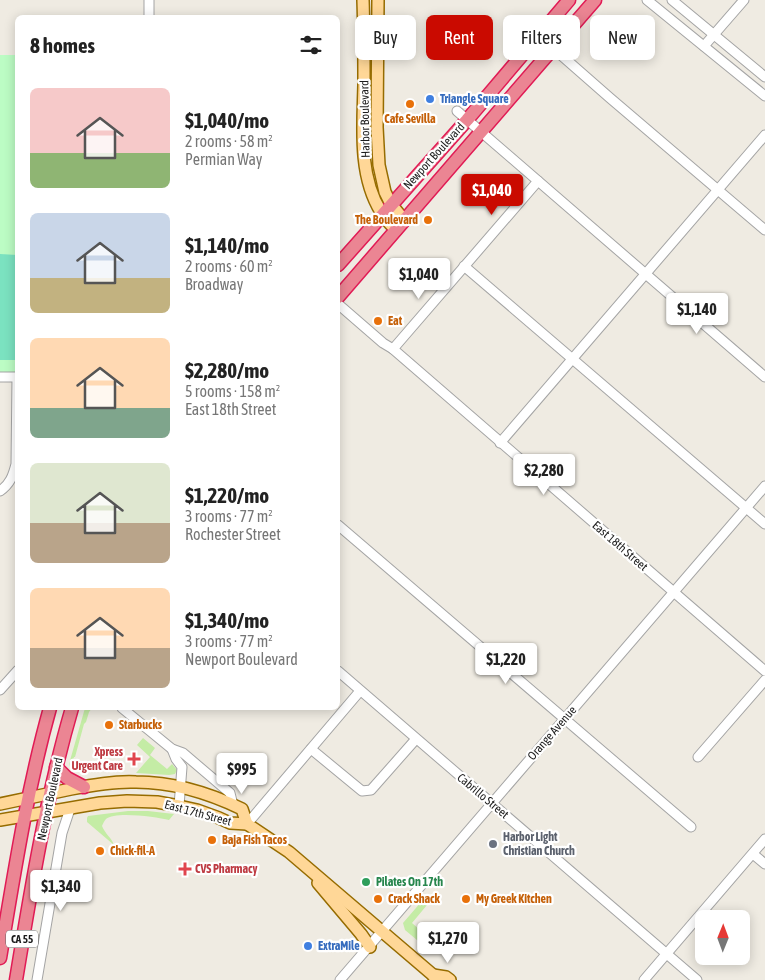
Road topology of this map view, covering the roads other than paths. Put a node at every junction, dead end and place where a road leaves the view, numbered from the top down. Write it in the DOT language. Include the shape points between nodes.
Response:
graph roads {
  1 [pos="149,0"];
  2 [pos="363,0"];
  3 [pos="378,0"];
  4 [pos="569,0"];
  5 [pos="594,0"];
  6 [pos="647,0"];
  7 [pos="672,0"];
  8 [pos="744,0"];
  9 [pos="149,15"];
  10 [pos="580,16"];
  11 [pos="714,34"];
  12 [pos="704,46"];
  13 [pos="542,60"];
  14 [pos="567,60"];
  15 [pos="765,77"];
  16 [pos="765,96"];
  17 [pos="457,111"];
  18 [pos="466,120"];
  19 [pos="480,131"];
  20 [pos="765,135"];
  21 [pos="538,181"];
  22 [pos="718,190"];
  23 [pos="391,204"];
  24 [pos="382,214"];
  25 [pos="400,225"];
  26 [pos="765,230"];
  27 [pos="340,263"];
  28 [pos="464,266"];
  29 [pos="645,275"];
  30 [pos="340,295"];
  31 [pos="340,306"];
  32 [pos="393,349"];
  33 [pos="572,358"];
  34 [pos="15,377"];
  35 [pos="765,377"];
  36 [pos="0,378"];
  37 [pos="500,443"];
  38 [pos="15,468"];
  39 [pos="765,486"];
  40 [pos="0,491"];
  41 [pos="746,508"];
  42 [pos="765,524"];
  43 [pos="340,527"];
  44 [pos="674,592"];
  45 [pos="765,671"];
  46 [pos="15,673"];
  47 [pos="340,674"];
  48 [pos="765,680"];
  49 [pos="0,690"];
  50 [pos="360,691"];
  51 [pos="49,710"];
  52 [pos="71,710"];
  53 [pos="124,710"];
  54 [pos="564,719"];
  55 [pos="416,739"];
  56 [pos="311,749"];
  57 [pos="172,750"];
  58 [pos="698,757"];
  59 [pos="56,768"];
  60 [pos="84,787"];
  61 [pos="181,787"];
  62 [pos="50,794"];
  63 [pos="27,798"];
  64 [pos="492,803"];
  65 [pos="0,804"];
  66 [pos="233,805"];
  67 [pos="179,806"];
  68 [pos="70,809"];
  69 [pos="46,813"];
  70 [pos="24,816"];
  71 [pos="0,820"];
  72 [pos="247,824"];
  73 [pos="691,827"];
  74 [pos="765,839"];
  75 [pos="753,854"];
  76 [pos="301,862"];
  77 [pos="765,864"];
  78 [pos="4,920"];
  79 [pos="382,932"];
  80 [pos="370,947"];
  81 [pos="667,954"];
  82 [pos="0,958"];
  83 [pos="434,978"];
  84 [pos="16,980"];
  85 [pos="37,980"];
  86 [pos="340,980"];
  87 [pos="450,980"];
  88 [pos="644,980"];
  89 [pos="697,980"];
  1 -- 9 [label="street"];
  2 -- 24 [label="main road, Harbor Boulevard" via="365,160 374,198"];
  3 -- 23 [label="main road, Harbor Boulevard" via="377,145 381,178"];
  4 -- 18 [label="highway, Newport Boulevard"];
  5 -- 10 [label="highway, Newport Boulevard"];
  6 -- 12 [label="street"];
  7 -- 11 [label="street"];
  8 -- 11 [label="street"];
  11 -- 12 [label="street"];
  11 -- 15 [label="street"];
  12 -- 16 [label="street"];
  13 -- 19 [label="highway, Newport Boulevard"];
  14 -- 22 [label="street"];
  17 -- 18 [label="street"];
  18 -- 19 [label="street"];
  18 -- 23 [label="highway, Newport Boulevard"];
  19 -- 21 [label="street"];
  19 -- 25 [label="highway, Newport Boulevard"];
  20 -- 22 [label="street"];
  21 -- 28 [label="street"];
  21 -- 29 [label="street"];
  22 -- 26 [label="street"];
  22 -- 29 [label="street"];
  23 -- 24 [label="highway, Newport Boulevard"];
  23 -- 25 [label="main road, Harbor Boulevard"];
  24 -- 25 [label="main road, Harbor Boulevard"];
  24 -- 27 [label="highway, Newport Boulevard"];
  25 -- 30 [label="highway, Newport Boulevard"];
  28 -- 32 [label="street"];
  28 -- 33 [label="street"];
  29 -- 33 [label="street"];
  29 -- 35 [label="street"];
  31 -- 32 [label="street, East 18th Street"];
  32 -- 37 [label="street, East 18th Street"];
  33 -- 37 [label="street"];
  33 -- 41 [label="street"];
  34 -- 36 [label="street"];
  37 -- 44 [label="street, East 18th Street"];
  38 -- 40 [label="street" via="10,482"];
  39 -- 41 [label="street, Orange Avenue"];
  41 -- 42 [label="street"];
  41 -- 44 [label="street, Orange Avenue"];
  43 -- 54 [label="street"];
  44 -- 45 [label="street, East 18th Street"];
  44 -- 54 [label="street, Orange Avenue"];
  46 -- 49 [label="street"];
  47 -- 50 [label="street, Cabrillo Street"];
  48 -- 58 [label="street"];
  50 -- 55 [label="street, Cabrillo Street"];
  50 -- 56 [label="street"];
  51 -- 63 [label="highway, Newport Boulevard / CA 55"];
  52 -- 59 [label="highway, Newport Boulevard / CA 55"];
  53 -- 57 [label="street"];
  54 -- 64 [label="street, Orange Avenue"];
  54 -- 73 [label="street"];
  55 -- 56 [label="street" via="367,792"];
  55 -- 64 [label="street, Cabrillo Street"];
  56 -- 72 [label="street"];
  57 -- 61 [label="street" via="182,767"];
  57 -- 66 [label="street" via="183,753 230,793"];
  59 -- 60 [label="highway"];
  59 -- 62 [label="highway, Newport Boulevard / CA 55"];
  60 -- 61 [label="main road, East 17th Street" via="136,782"];
  60 -- 62 [label="main road, East 17th Street"];
  61 -- 66 [label="main road, East 17th Street"];
  61 -- 67 [label="street"];
  62 -- 63 [label="main road, East 17th Street"];
  62 -- 69 [label="highway, Newport Boulevard / CA 55"];
  63 -- 65 [label="main road, East 17th Street"];
  63 -- 70 [label="highway, Newport Boulevard / CA 55"];
  64 -- 79 [label="street, Orange Avenue"];
  64 -- 81 [label="street, Cabrillo Street"];
  66 -- 72 [label="main road, East 17th Street" via="242,809"];
  67 -- 68 [label="main road, East 17th Street" via="127,801"];
  67 -- 72 [label="main road, East 17th Street" via="230,823"];
  68 -- 69 [label="main road, East 17th Street"];
  68 -- 85 [label="street" via="61,840"];
  69 -- 70 [label="main road, East 17th Street"];
  69 -- 84 [label="highway, Newport Boulevard / CA 55"];
  70 -- 71 [label="main road, East 17th Street"];
  70 -- 78 [label="highway, Newport Boulevard / CA 55"];
  72 -- 76 [label="main road, East 17th Street"];
  74 -- 75 [label="street"];
  75 -- 77 [label="street"];
  75 -- 81 [label="street"];
  76 -- 79 [label="main road, East 17th Street"];
  76 -- 80 [label="main road"];
  78 -- 82 [label="highway, Newport Boulevard / CA 55"];
  79 -- 80 [label="street, Orange Avenue"];
  79 -- 83 [label="main road, East 17th Street"];
  80 -- 86 [label="street, Orange Avenue"];
  81 -- 88 [label="street"];
  81 -- 89 [label="street, Cabrillo Street"];
  83 -- 87 [label="main road, East 17th Street" via="446,976"];
}
